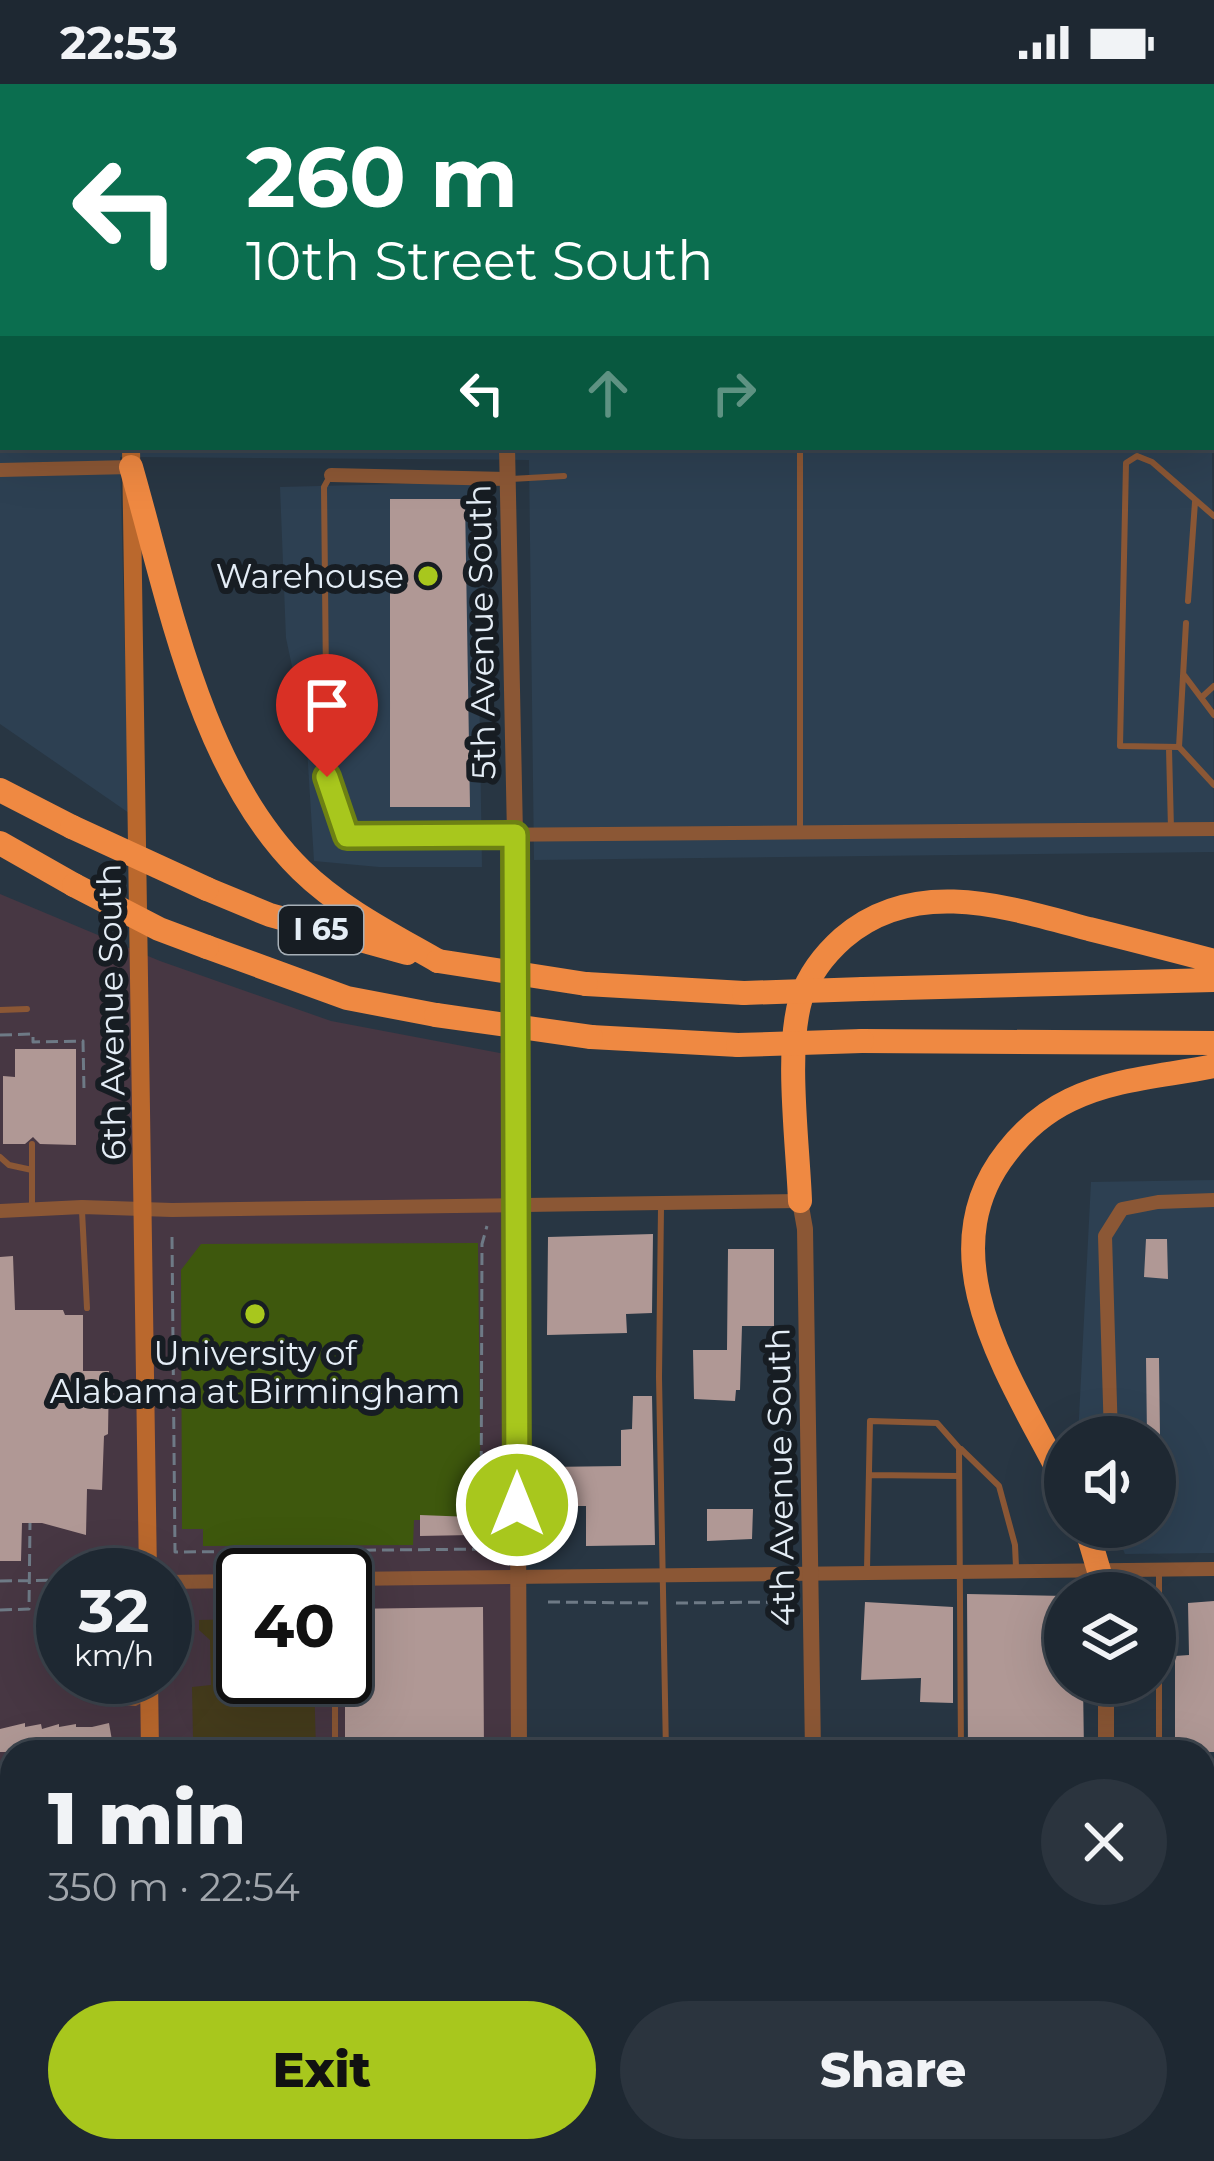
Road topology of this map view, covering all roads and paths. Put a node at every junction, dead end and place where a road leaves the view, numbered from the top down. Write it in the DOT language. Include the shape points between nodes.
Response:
graph roads {
  1 [pos="507,450"];
  2 [pos="800,450"];
  3 [pos="131,457"];
  4 [pos="0,470"];
  5 [pos="331,475"];
  6 [pos="564,476"];
  7 [pos="507,479"];
  8 [pos="1195,501"];
  9 [pos="1214,516"];
  10 [pos="1188,601"];
  11 [pos="1186,623"];
  12 [pos="1182,673"];
  13 [pos="1214,686"];
  14 [pos="1202,697"];
  15 [pos="1214,715"];
  16 [pos="1179,747"];
  17 [pos="1169,749"];
  18 [pos="327,777"];
  19 [pos="1214,784"];
  20 [pos="0,790"];
  21 [pos="1171,829"];
  22 [pos="1214,829"];
  23 [pos="800,831"];
  24 [pos="515,835"];
  25 [pos="0,843"];
  26 [pos="0,856"];
  27 [pos="74,885"];
  28 [pos="1214,961"];
  29 [pos="438,962"];
  30 [pos="1214,980"];
  31 [pos="27,1009"];
  32 [pos="0,1010"];
  33 [pos="0,1035"];
  34 [pos="1214,1043"];
  35 [pos="1214,1066"];
  36 [pos="83,1090"];
  37 [pos="32,1144"];
  38 [pos="0,1157"];
  39 [pos="32,1170"];
  40 [pos="1214,1200"];
  41 [pos="800,1201"];
  42 [pos="661,1203"];
  43 [pos="514,1205"];
  44 [pos="82,1207"];
  45 [pos="146,1209"];
  46 [pos="32,1210"];
  47 [pos="0,1211"];
  48 [pos="488,1226"];
  49 [pos="172,1237"];
  50 [pos="86,1309"];
  51 [pos="1110,1416"];
  52 [pos="1044,1440"];
  53 [pos="959,1448"];
  54 [pos="868,1475"];
  55 [pos="958,1476"];
  56 [pos="30,1523"];
  57 [pos="148,1548"];
  58 [pos="1214,1569"];
  59 [pos="1160,1570"];
  60 [pos="867,1571"];
  61 [pos="960,1571"];
  62 [pos="1016,1571"];
  63 [pos="812,1572"];
  64 [pos="1150,1572"];
  65 [pos="665,1575"];
  66 [pos="1044,1575"];
  67 [pos="518,1576"];
  68 [pos="372,1579"];
  69 [pos="0,1580"];
  70 [pos="29,1580"];
  71 [pos="36,1580"];
  72 [pos="548,1602"];
  73 [pos="780,1602"];
  74 [pos="665,1603"];
  75 [pos="0,1610"];
  76 [pos="150,1686"];
  77 [pos="150,1704"];
  78 [pos="335,1704"];
  79 [pos="1106,1704"];
  80 [pos="150,1740"];
  81 [pos="335,1740"];
  82 [pos="519,1740"];
  83 [pos="666,1740"];
  84 [pos="813,1740"];
  85 [pos="961,1740"];
  86 [pos="1106,1740"];
  87 [pos="1159,1740"];
  1 -- 7 [label="street, 5th Avenue South"];
  2 -- 23 [label="lane"];
  3 -- 4 [label="street"];
  3 -- 29 [label="highway" via="216,740 261,823 347,909"];
  3 -- 45 [label="main road, 6th Avenue South"];
  5 -- 7 [label="street"];
  5 -- 18 [label="lane" via="323,487"];
  6 -- 7 [label="lane"];
  7 -- 24 [label="street, 5th Avenue South"];
  8 -- 9 [label="lane"];
  8 -- 10 [label="lane"];
  8 -- 17 [label="lane" via="1152,462 1137,455 1126,463 1120,746"];
  11 -- 12 [label="lane"];
  12 -- 14 [label="lane"];
  12 -- 16 [label="lane"];
  13 -- 14 [label="lane"];
  14 -- 15 [label="lane"];
  16 -- 17 [label="lane"];
  16 -- 19 [label="lane"];
  17 -- 21 [label="lane"];
  18 -- 24 [label="street" via="347,836"];
  20 -- 29 [label="highway, I 65, bridge" via="270,916"];
  21 -- 22 [label="street"];
  21 -- 23 [label="street"];
  23 -- 24 [label="street"];
  24 -- 43 [label="street, 5th Avenue South"];
  25 -- 27 [label="highway, I 65"];
  26 -- 27 [label="highway"];
  27 -- 34 [label="highway, I 65, bridge" via="159,929 347,998 591,1037 738,1046"];
  28 -- 41 [label="highway" via="950,900 902,904 859,924 826,952 801,1000"];
  29 -- 30 [label="highway, I 65, bridge" via="586,984 744,993"];
  31 -- 32 [label="lane"];
  33 -- 36 [label="path" via="83,1041"];
  35 -- 52 [label="highway" via="1129,1081 1049,1111 1000,1161 977,1206 970,1252 981,1307"];
  37 -- 39 [label="lane"];
  38 -- 39 [label="lane"];
  39 -- 46 [label="lane"];
  40 -- 51 [label="street" via="1122,1209 1105,1236"];
  41 -- 42 [label="street"];
  41 -- 63 [label="street, 4th Avenue South"];
  42 -- 43 [label="street"];
  42 -- 65 [label="lane"];
  43 -- 45 [label="street"];
  43 -- 67 [label="street, 5th Avenue South"];
  44 -- 45 [label="street"];
  44 -- 46 [label="street"];
  44 -- 50 [label="lane"];
  45 -- 57 [label="main road, 6th Avenue South"];
  46 -- 47 [label="street"];
  48 -- 49 [label="path" via="481,1523 491,1549 175,1552"];
  53 -- 54 [label="lane" via="937,1423 870,1421"];
  53 -- 55 [label="lane"];
  53 -- 62 [label="lane" via="999,1486"];
  54 -- 55 [label="lane"];
  54 -- 60 [label="lane"];
  55 -- 61 [label="lane"];
  56 -- 70 [label="path"];
  58 -- 59 [label="street"];
  59 -- 64 [label="street"];
  59 -- 87 [label="lane"];
  60 -- 61 [label="street"];
  60 -- 63 [label="street"];
  61 -- 62 [label="street"];
  61 -- 85 [label="lane"];
  62 -- 66 [label="street"];
  63 -- 65 [label="street"];
  63 -- 84 [label="street, 4th Avenue South"];
  65 -- 67 [label="street"];
  65 -- 74 [label="lane"];
  67 -- 68 [label="street"];
  67 -- 82 [label="street, 5th Avenue South"];
  69 -- 70 [label="path"];
  70 -- 71 [label="path"];
  70 -- 75 [label="path" via="29,1609"];
  72 -- 74 [label="path"];
  73 -- 74 [label="path"];
  74 -- 83 [label="lane"];
  76 -- 76 [label="lane" via="107,1690 94,1700 135,1703"];
  77 -- 80 [label="main road"];
  78 -- 81 [label="lane"];
  79 -- 86 [label="street"];
}
